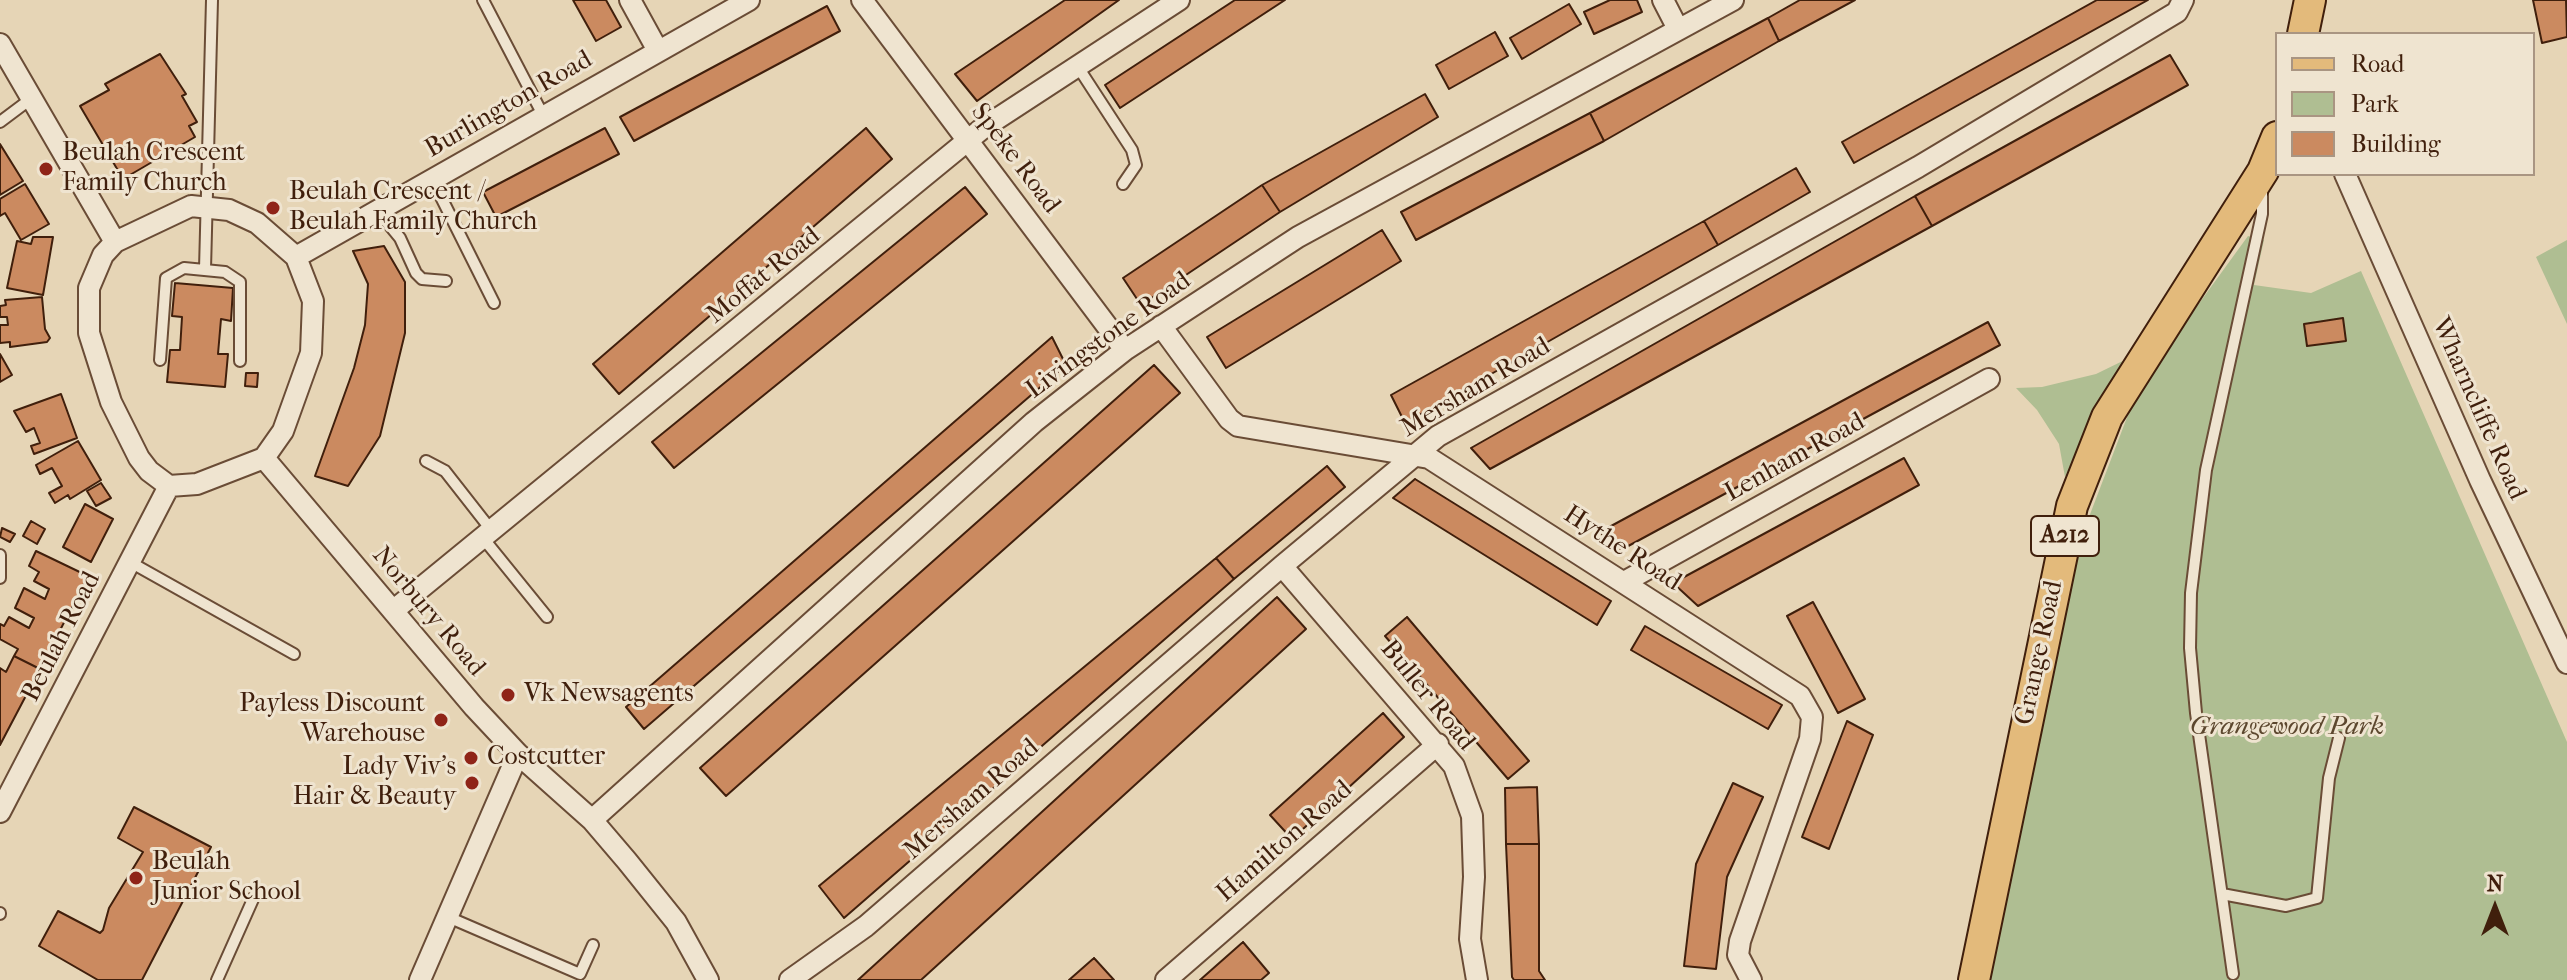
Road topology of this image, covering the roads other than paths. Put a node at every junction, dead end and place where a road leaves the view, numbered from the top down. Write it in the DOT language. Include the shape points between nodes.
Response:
graph roads {
  1 [pos="212,0"];
  2 [pos="483,0"];
  3 [pos="630,0"];
  4 [pos="749,0"];
  5 [pos="862,0"];
  6 [pos="1179,0"];
  7 [pos="1663,0"];
  8 [pos="1733,0"];
  9 [pos="2183,0"];
  10 [pos="2310,0"];
  11 [pos="1678,29"];
  12 [pos="2303,32"];
  13 [pos="0,44"];
  14 [pos="657,49"];
  15 [pos="1078,67"];
  16 [pos="32,98"];
  17 [pos="543,115"];
  18 [pos="0,122"];
  19 [pos="969,141"];
  20 [pos="2271,158"];
  21 [pos="2346,176"];
  22 [pos="432,179"];
  23 [pos="1123,184"];
  24 [pos="207,206"];
  25 [pos="377,210"];
  26 [pos="115,242"];
  27 [pos="296,257"];
  28 [pos="205,269"];
  29 [pos="446,281"];
  30 [pos="494,303"];
  31 [pos="1161,326"];
  32 [pos="1125,350"];
  33 [pos="160,360"];
  34 [pos="240,361"];
  35 [pos="1989,379"];
  36 [pos="1416,454"];
  37 [pos="264,458"];
  38 [pos="426,461"];
  39 [pos="169,486"];
  40 [pos="488,534"];
  41 [pos="0,555"];
  42 [pos="130,562"];
  43 [pos="1282,566"];
  44 [pos="0,578"];
  45 [pos="1626,581"];
  46 [pos="394,610"];
  47 [pos="547,617"];
  48 [pos="294,654"];
  49 [pos="2567,663"];
  50 [pos="2339,738"];
  51 [pos="1438,744"];
  52 [pos="518,754"];
  53 [pos="0,812"];
  54 [pos="592,820"];
  55 [pos="2222,894"];
  56 [pos="254,897"];
  57 [pos="448,917"];
  58 [pos="593,945"];
  59 [pos="2233,974"];
  60 [pos="217,980"];
  61 [pos="420,980"];
  62 [pos="708,980"];
  63 [pos="790,980"];
  64 [pos="1166,980"];
  65 [pos="1477,980"];
  66 [pos="1751,980"];
  67 [pos="1974,980"];
  1 -- 24 [label="lane"];
  2 -- 17 [label="lane"];
  3 -- 14 [label="street"];
  4 -- 14 [label="street, Burlington Road"];
  5 -- 19 [label="street, Speke Road"];
  6 -- 15 [label="street, Moffat Road"];
  7 -- 11 [label="street"];
  8 -- 11 [label="street, Livingstone Road"];
  9 -- 36 [label="street, Mersham Road" via="2177,12 1918,167 1452,428"];
  10 -- 12 [label="main road"];
  11 -- 31 [label="street, Livingstone Road" via="1298,237"];
  13 -- 16 [label="street"];
  14 -- 17 [label="street, Burlington Road"];
  15 -- 19 [label="street, Moffat Road"];
  15 -- 23 [label="lane" via="1132,150 1136,165"];
  16 -- 18 [label="lane"];
  16 -- 26 [label="street"];
  17 -- 22 [label="street, Burlington Road"];
  19 -- 32 [label="street, Speke Road"];
  19 -- 40 [label="street, Moffat Road"];
  20 -- 55 [label="lane" via="2206,470 2191,593 2196,713"];
  20 -- 67 [label="main road, Grange Road / A212" via="2107,417 2072,506"];
  21 -- 49 [label="street, Wharncliffe Road"];
  22 -- 25 [label="street, Burlington Road"];
  22 -- 30 [label="lane"];
  24 -- 26 [label="street" via="179,210"];
  24 -- 27 [label="street" via="257,223"];
  24 -- 28 [label="lane"];
  25 -- 27 [label="street, Burlington Road"];
  25 -- 29 [label="lane" via="422,279"];
  26 -- 39 [label="street" via="103,255 89,288 89,333 125,435 149,471"];
  27 -- 37 [label="street" via="313,301 311,353 283,431"];
  28 -- 33 [label="lane" via="184,268 166,278"];
  28 -- 34 [label="lane" via="225,272 243,287"];
  31 -- 32 [label="street, Livingstone Road"];
  31 -- 36 [label="street, Hythe Road" via="1238,426"];
  32 -- 54 [label="street, Livingstone Road" via="1022,433"];
  35 -- 45 [label="street, Lenham Road"];
  36 -- 43 [label="street, Mersham Road"];
  36 -- 45 [label="street, Hythe Road" via="1439,463"];
  37 -- 39 [label="street" via="197,484"];
  37 -- 46 [label="street, Norbury Road"];
  38 -- 40 [label="lane" via="445,471"];
  39 -- 42 [label="street, Beulah Road"];
  40 -- 46 [label="street, Moffat Road"];
  40 -- 47 [label="lane"];
  41 -- 44 [label="lane"];
  42 -- 48 [label="lane"];
  42 -- 53 [label="street, Beulah Road"];
  43 -- 51 [label="street, Buller Road"];
  43 -- 63 [label="street, Mersham Road" via="866,926"];
  45 -- 66 [label="street, Hythe Road" via="1800,696 1812,717 1810,739 1740,941 1738,955"];
  46 -- 52 [label="street, Norbury Road"];
  50 -- 55 [label="lane" via="2329,778 2317,898 2286,906"];
  51 -- 64 [label="street, Hamilton Road"];
  51 -- 65 [label="street, Buller Road" via="1454,766 1472,816 1470,939"];
  52 -- 54 [label="street, Norbury Road"];
  52 -- 57 [label="street"];
  54 -- 62 [label="street, Norbury Road" via="660,900"];
  55 -- 59 [label="lane"];
  56 -- 60 [label="lane"];
  57 -- 58 [label="lane" via="580,974"];
  57 -- 61 [label="street"];
}
